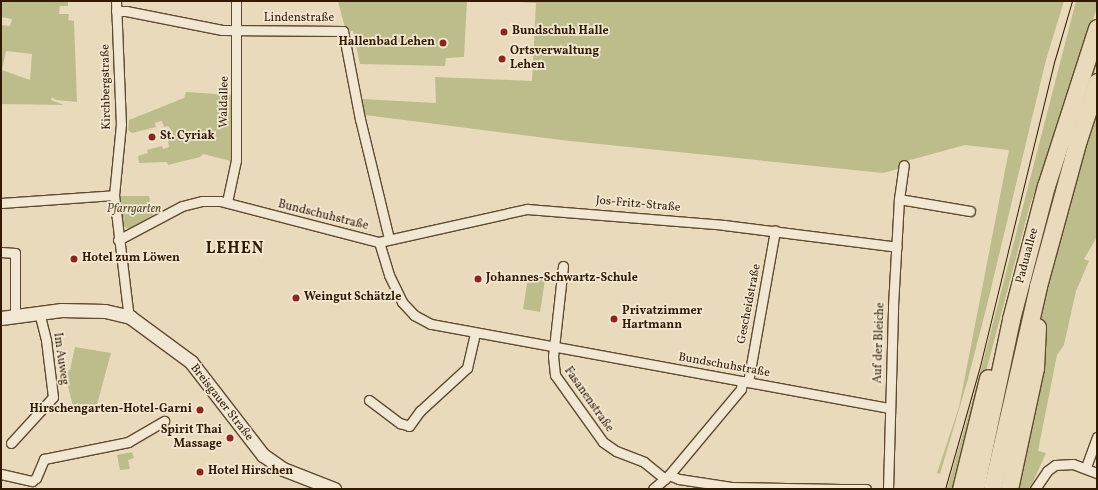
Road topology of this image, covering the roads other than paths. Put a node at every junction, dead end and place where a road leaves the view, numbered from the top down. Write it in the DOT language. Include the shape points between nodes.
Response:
graph roads {
  1 [pos="116,1"];
  2 [pos="236,1"];
  3 [pos="116,11"];
  4 [pos="1097,28"];
  5 [pos="238,31"];
  6 [pos="1097,82"];
  7 [pos="904,165"];
  8 [pos="114,195"];
  9 [pos="899,198"];
  10 [pos="227,202"];
  11 [pos="1,203"];
  12 [pos="970,211"];
  13 [pos="775,230"];
  14 [pos="389,239"];
  15 [pos="118,240"];
  16 [pos="379,242"];
  17 [pos="897,247"];
  18 [pos="1,252"];
  19 [pos="563,266"];
  20 [pos="1038,286"];
  21 [pos="38,312"];
  22 [pos="126,315"];
  23 [pos="15,316"];
  24 [pos="1,318"];
  25 [pos="1011,319"];
  26 [pos="475,333"];
  27 [pos="554,347"];
  28 [pos="745,382"];
  29 [pos="369,400"];
  30 [pos="889,408"];
  31 [pos="164,421"];
  32 [pos="1097,437"];
  33 [pos="11,443"];
  34 [pos="1086,467"];
  35 [pos="1097,473"];
  36 [pos="1,474"];
  37 [pos="667,477"];
  38 [pos="334,489"];
  39 [pos="653,489"];
  40 [pos="842,489"];
  41 [pos="866,489"];
  42 [pos="888,489"];
  43 [pos="962,489"];
  44 [pos="975,489"];
  45 [pos="992,489"];
  46 [pos="1009,489"];
  47 [pos="1035,489"];
  1 -- 3 [label="street, Kirchbergstraße"];
  2 -- 5 [label="street, Waldallee"];
  3 -- 5 [label="street, Lindenstraße"];
  3 -- 8 [label="street, Kirchbergstraße" via="121,124"];
  4 -- 25 [label="highway, Paduaallee" via="1046,186"];
  5 -- 10 [label="street, Waldallee" via="236,160"];
  5 -- 14 [label="street, Lindenstraße" via="343,31 360,119"];
  6 -- 20 [label="highway, Paduaallee" via="1078,140"];
  7 -- 9 [label="street, Auf der Bleiche"];
  8 -- 11 [label="street"];
  8 -- 15 [label="street, Kirchbergstraße"];
  9 -- 12 [label="street"];
  9 -- 17 [label="street, Auf der Bleiche"];
  10 -- 15 [label="street, Bundschuhstraße" via="202,201 182,206"];
  10 -- 16 [label="street, Bundschuhstraße"];
  13 -- 14 [label="street, Jos-Fritz-Straße" via="527,209"];
  13 -- 17 [label="street, Jos-Fritz-Straße"];
  13 -- 28 [label="street, Gescheidstraße"];
  14 -- 16 [label="street, Jos-Fritz-Straße"];
  15 -- 22 [label="street, Kirchbergstraße" via="128,311"];
  16 -- 26 [label="street, Bundschuhstraße" via="389,275 402,302 414,314 431,324"];
  17 -- 30 [label="street, Auf der Bleiche"];
  18 -- 23 [label="street" via="15,253"];
  19 -- 27 [label="street"];
  20 -- 45 [label="highway, Paduaallee"];
  20 -- 46 [label="highway" via="1035,368"];
  21 -- 22 [label="street, Breisgauer Straße" via="80,310"];
  21 -- 23 [label="street, Breisgauer Straße"];
  21 -- 33 [label="street, Im Auweg" via="46,340 53,397"];
  22 -- 38 [label="street, Breisgauer Straße" via="157,334 191,362 263,455 309,482"];
  23 -- 24 [label="street, Breisgauer Straße"];
  25 -- 43 [label="highway" via="990,371"];
  25 -- 44 [label="highway, Paduaallee"];
  26 -- 27 [label="street, Bundschuhstraße"];
  26 -- 29 [label="street" via="467,368 420,411 409,426 400,423"];
  27 -- 28 [label="street, Bundschuhstraße"];
  27 -- 37 [label="street, Fasanenstraße" via="552,367 555,375 603,442 616,451 644,462"];
  28 -- 30 [label="street, Bundschuhstraße"];
  28 -- 37 [label="street, Gescheidstraße"];
  30 -- 42 [label="street, Auf der Bleiche" via="891,416"];
  31 -- 36 [label="street" via="128,442 44,459 36,478 32,481"];
  32 -- 34 [label="street"];
  34 -- 35 [label="street"];
  34 -- 47 [label="street" via="1073,464 1055,466 1047,471"];
  37 -- 39 [label="street, Gescheidstraße"];
  37 -- 40 [label="street, Fasanenstraße" via="731,487"];
  40 -- 41 [label="street, Fasanenstraße"];
}
